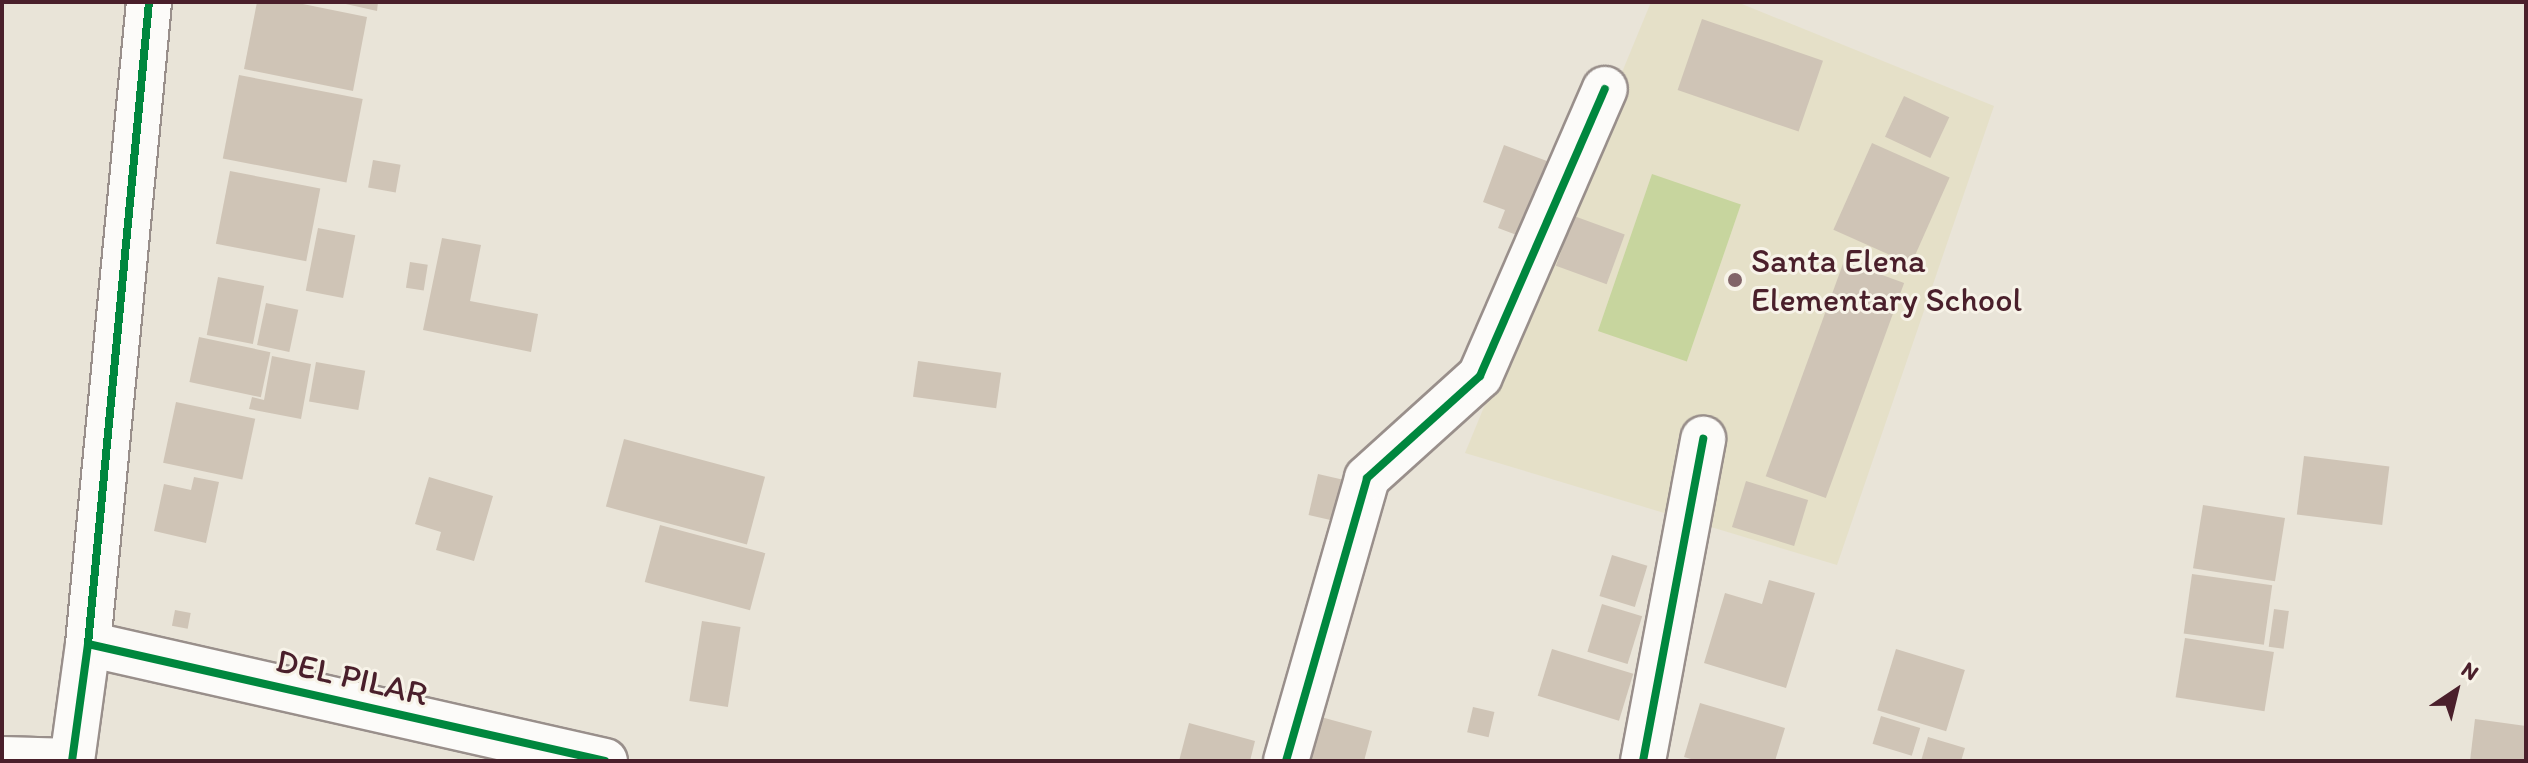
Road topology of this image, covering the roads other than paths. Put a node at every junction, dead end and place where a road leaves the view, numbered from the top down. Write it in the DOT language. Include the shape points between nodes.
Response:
graph roads {
  1 [pos="149,2"];
  2 [pos="1605,89"];
  3 [pos="1703,439"];
  4 [pos="88,644"];
  5 [pos="2,750"];
  6 [pos="73,756"];
  7 [pos="605,761"];
  8 [pos="1286,761"];
  9 [pos="1643,761"];
  1 -- 4 [label="street"];
  2 -- 8 [label="street" via="1480,376 1367,478"];
  3 -- 9 [label="street"];
  4 -- 6 [label="street"];
  4 -- 7 [label="street, DEL PILAR"];
  5 -- 6 [label="lane"];
}
